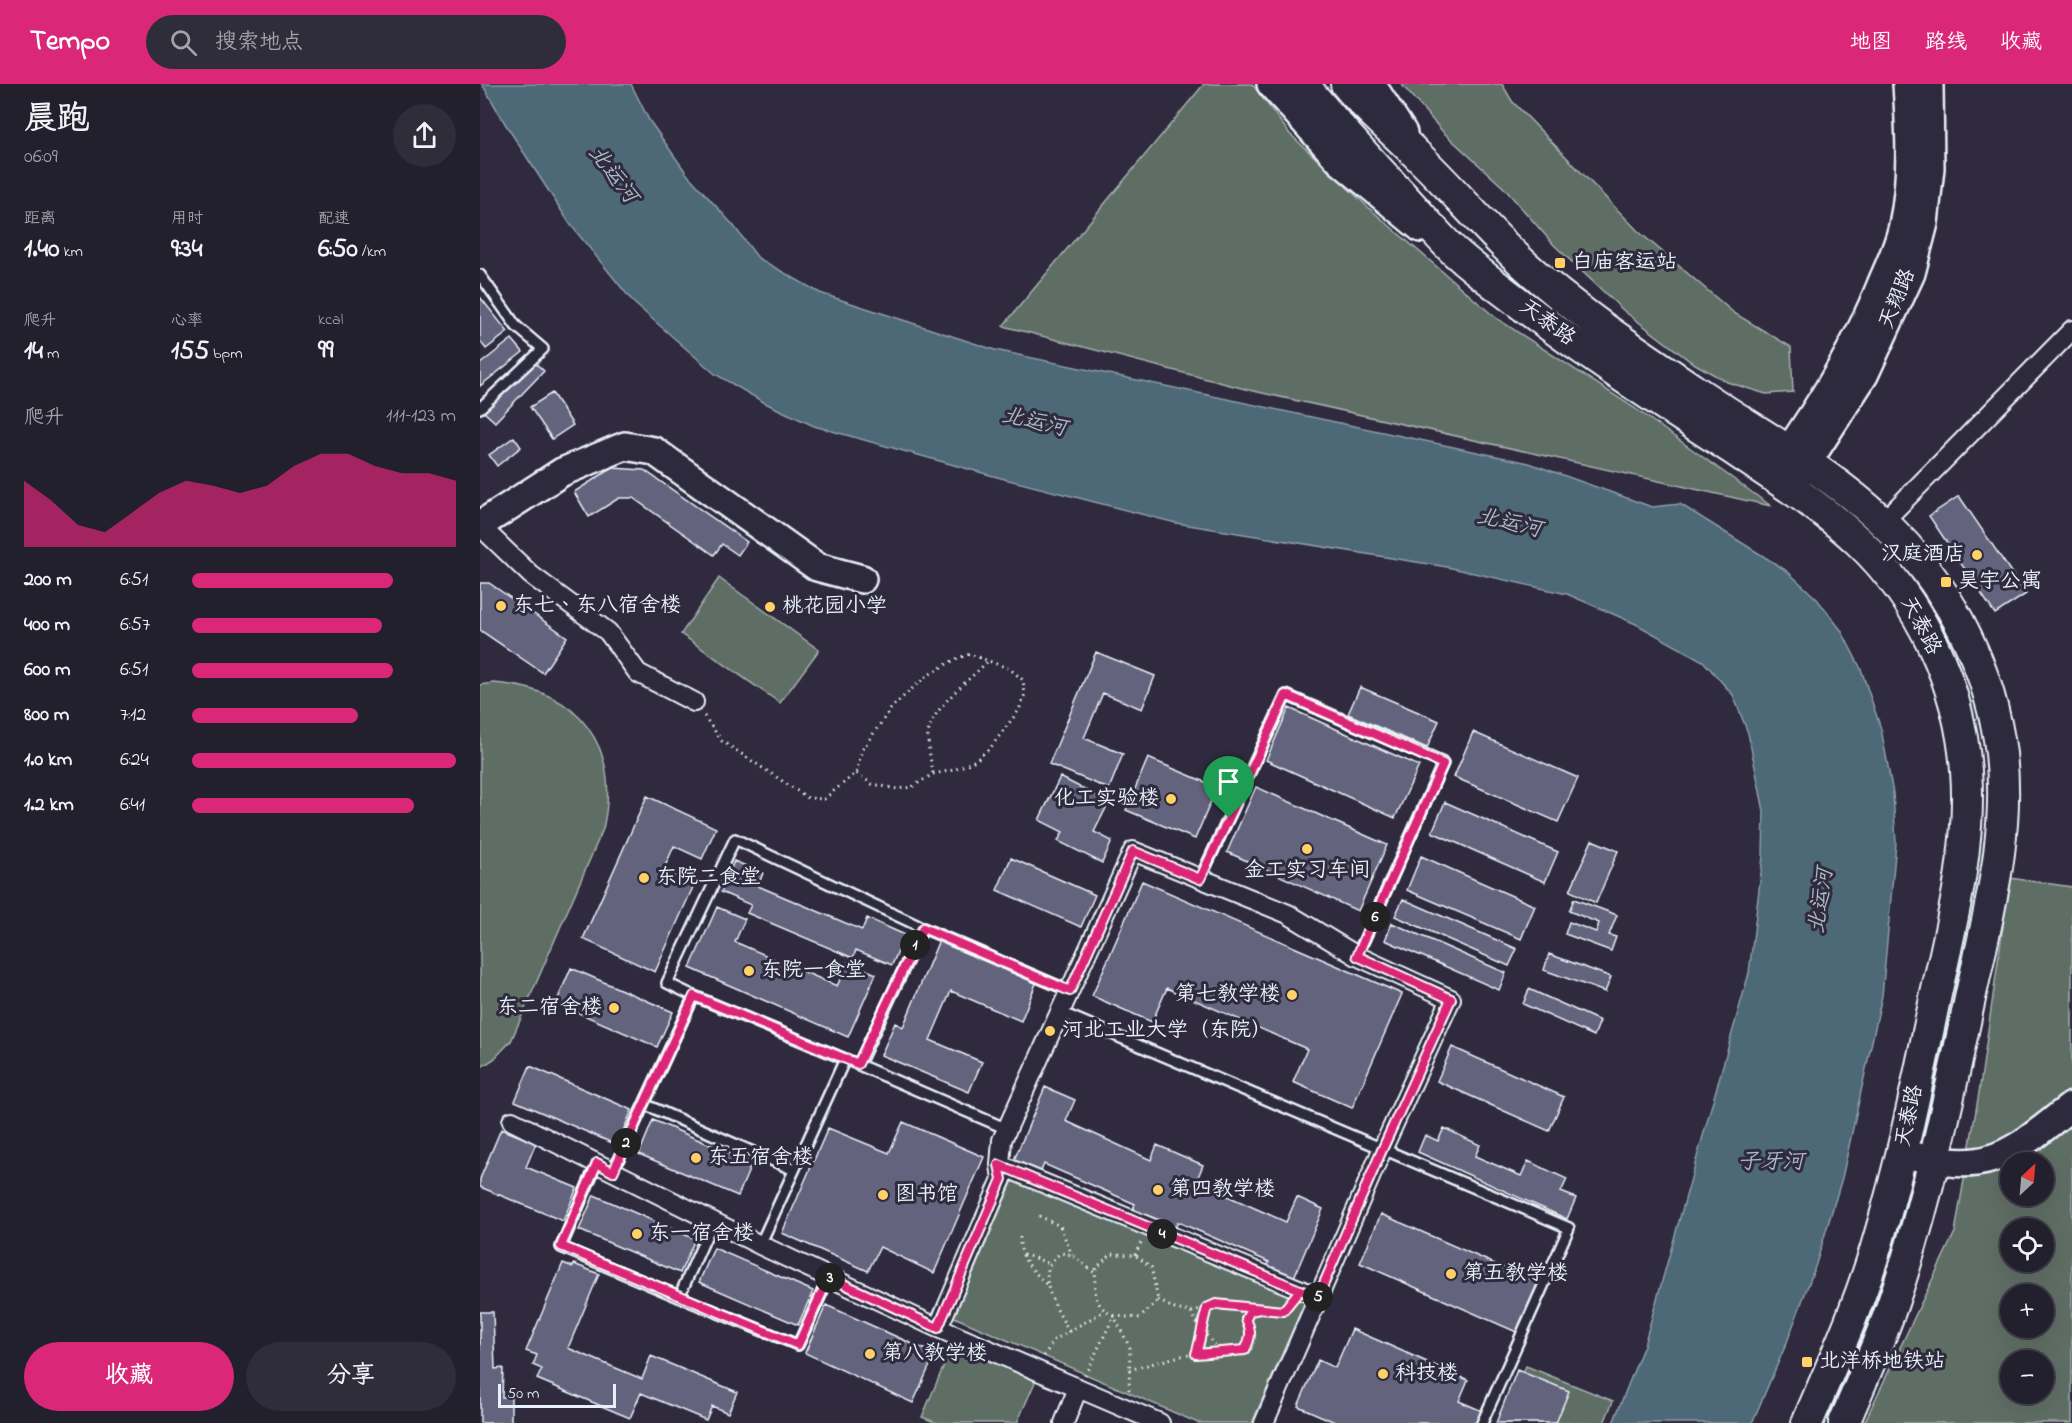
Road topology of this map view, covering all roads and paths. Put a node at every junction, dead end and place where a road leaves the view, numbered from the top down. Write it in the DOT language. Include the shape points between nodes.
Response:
graph roads {
  1 [pos="1271,84"];
  2 [pos="1303,84"];
  3 [pos="1346,84"];
  4 [pos="1371,84"];
  5 [pos="1907,84"];
  6 [pos="1929,84"];
  7 [pos="1417,154"];
  8 [pos="1453,250"];
  9 [pos="480,275"];
  10 [pos="2072,330"];
  11 [pos="480,408"];
  12 [pos="1798,458"];
  13 [pos="1780,482"];
  14 [pos="1883,522"];
  15 [pos="480,525"];
  16 [pos="862,579"];
  17 [pos="988,661"];
  18 [pos="694,702"];
  19 [pos="856,773"];
  20 [pos="933,774"];
  21 [pos="1200,879"];
  22 [pos="923,928"];
  23 [pos="1357,956"];
  24 [pos="1070,991"];
  25 [pos="694,996"];
  26 [pos="1060,1012"];
  27 [pos="845,1059"];
  28 [pos="858,1064"];
  29 [pos="2072,1089"];
  30 [pos="644,1104"];
  31 [pos="2072,1106"];
  32 [pos="512,1121"];
  33 [pos="1007,1129"];
  34 [pos="1904,1144"];
  35 [pos="1382,1150"];
  36 [pos="1937,1151"];
  37 [pos="999,1165"];
  38 [pos="605,1167"];
  39 [pos="794,1170"];
  40 [pos="1039,1216"];
  41 [pos="713,1221"];
  42 [pos="1020,1238"];
  43 [pos="760,1245"];
  44 [pos="1022,1255"];
  45 [pos="1072,1255"];
  46 [pos="1050,1264"];
  47 [pos="1096,1274"];
  48 [pos="829,1277"];
  49 [pos="1047,1285"];
  50 [pos="1300,1290"];
  51 [pos="679,1297"];
  52 [pos="1318,1297"];
  53 [pos="1158,1300"];
  54 [pos="1235,1306"];
  55 [pos="1207,1308"];
  56 [pos="1260,1309"];
  57 [pos="1104,1311"];
  58 [pos="1191,1312"];
  59 [pos="1114,1316"];
  60 [pos="1246,1319"];
  61 [pos="938,1328"];
  62 [pos="1201,1329"];
  63 [pos="1069,1332"];
  64 [pos="1221,1352"];
  65 [pos="1196,1354"];
  66 [pos="1037,1370"];
  67 [pos="1129,1370"];
  68 [pos="1078,1388"];
  69 [pos="1129,1410"];
  70 [pos="1065,1423"];
  71 [pos="1160,1423"];
  72 [pos="1264,1423"];
  73 [pos="1482,1423"];
  74 [pos="1807,1423"];
  75 [pos="1844,1423"];
  1 -- 8 [label="street" via="1340,161 1414,224"];
  2 -- 8 [label="main road, 天泰路" via="1339,129"];
  3 -- 7 [label="main road, 天泰路" via="1364,107"];
  4 -- 7 [label="street"];
  5 -- 12 [label="street, 天翔路" via="1910,178 1903,226 1869,316"];
  6 -- 12 [label="street, 天翔路" via="1930,168 1924,223 1911,273 1864,375"];
  7 -- 12 [label="main road, 天泰路" via="1552,288 1600,326"];
  8 -- 13 [label="main road, 天泰路" via="1529,310"];
  9 -- 11 [label="lane" via="516,326 543,349"];
  10 -- 14 [label="street"];
  12 -- 13 [label="street, 天翔路"];
  12 -- 14 [label="main road, 天泰路"];
  13 -- 34 [label="main road, 天泰路" via="1857,540 1897,584 1936,651 1961,733 1967,816 1963,850"];
  14 -- 36 [label="main road, 天泰路" via="1933,579 1961,625 1983,675 2000,751 2003,800 1998,856"];
  15 -- 16 [label="street" via="562,472 625,446 654,451 817,567"];
  15 -- 18 [label="street" via="531,575 608,632 638,673"];
  17 -- 19 [label="path" via="970,654 958,657 924,678 892,707 862,750"];
  17 -- 20 [label="path" via="931,723 928,736"];
  17 -- 20 [label="path" via="1010,669 1023,680 1025,694 1019,710 976,760"];
  18 -- 19 [label="path" via="722,741 808,798 825,799"];
  19 -- 20 [label="path" via="872,784 897,789 912,787"];
  21 -- 23 [label="street" via="1288,914"];
  21 -- 23 [label="lane" via="1286,695 1443,764"];
  21 -- 24 [label="street" via="1133,851"];
  22 -- 24 [label="lane"];
  22 -- 25 [label="lane" via="735,839 667,983"];
  22 -- 28 [label="lane"];
  23 -- 35 [label="street" via="1451,999"];
  24 -- 26 [label="street"];
  25 -- 27 [label="lane"];
  25 -- 30 [label="lane"];
  26 -- 33 [label="street"];
  26 -- 35 [label="lane"];
  27 -- 28 [label="lane"];
  27 -- 39 [label="lane"];
  28 -- 33 [label="lane"];
  29 -- 36 [label="street" via="1995,1142"];
  30 -- 38 [label="lane"];
  30 -- 39 [label="lane"];
  31 -- 36 [label="street" via="2016,1148 1994,1158 1976,1162"];
  32 -- 38 [label="street"];
  33 -- 37 [label="street"];
  34 -- 36 [label="street"];
  34 -- 74 [label="main road, 天泰路" via="1879,1240"];
  35 -- 52 [label="street"];
  35 -- 73 [label="lane" via="1569,1228"];
  36 -- 75 [label="main road, 天泰路" via="1894,1301"];
  37 -- 50 [label="street"];
  37 -- 61 [label="street" via="1002,1179"];
  38 -- 41 [label="street"];
  38 -- 51 [label="lane" via="561,1246"];
  39 -- 43 [label="lane"];
  40 -- 45 [label="path" via="1060,1226"];
  41 -- 43 [label="street"];
  41 -- 51 [label="lane"];
  42 -- 44 [label="path"];
  43 -- 48 [label="street"];
  44 -- 46 [label="path"];
  44 -- 49 [label="path"];
  45 -- 46 [label="path" via="1061,1253"];
  45 -- 47 [label="path"];
  46 -- 49 [label="path"];
  47 -- 53 [label="path" via="1096,1268 1112,1254 1135,1255 1151,1267"];
  47 -- 57 [label="path" via="1093,1293"];
  48 -- 51 [label="lane" via="798,1345"];
  48 -- 61 [label="street"];
  49 -- 63 [label="path"];
  50 -- 52 [label="street"];
  50 -- 56 [label="path" via="1283,1311"];
  52 -- 72 [label="street"];
  53 -- 58 [label="path"];
  53 -- 59 [label="path" via="1140,1318"];
  54 -- 55 [label="path" via="1216,1304"];
  54 -- 56 [label="path"];
  54 -- 60 [label="path"];
  55 -- 58 [label="path"];
  55 -- 62 [label="path"];
  56 -- 60 [label="path" via="1250,1311"];
  57 -- 59 [label="path"];
  57 -- 63 [label="path"];
  58 -- 62 [label="path"];
  59 -- 67 [label="path" via="1130,1348"];
  59 -- 68 [label="path"];
  60 -- 64 [label="path" via="1251,1339 1245,1350"];
  61 -- 66 [label="street"];
  62 -- 64 [label="path"];
  62 -- 65 [label="path" via="1203,1335"];
  63 -- 66 [label="path" via="1054,1340"];
  64 -- 65 [label="path"];
  65 -- 67 [label="path"];
  66 -- 68 [label="street"];
  67 -- 69 [label="path"];
  68 -- 69 [label="street"];
  68 -- 70 [label="street"];
  69 -- 71 [label="street"];
}
